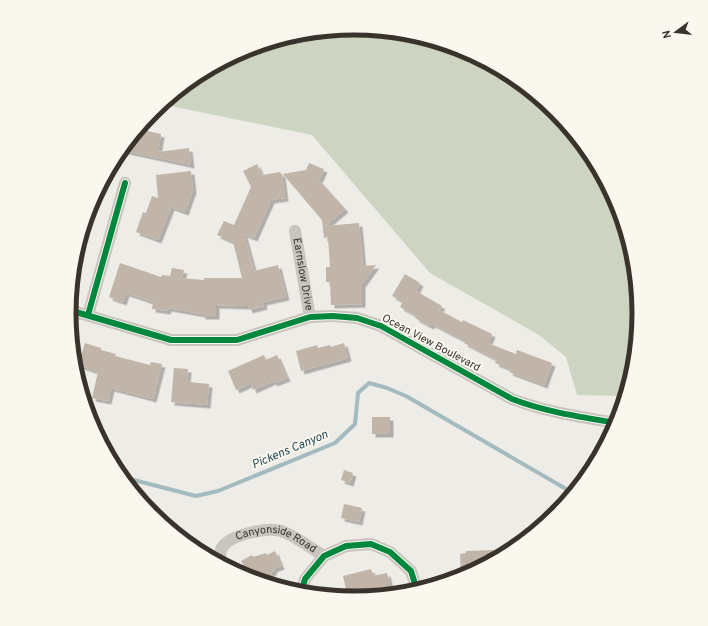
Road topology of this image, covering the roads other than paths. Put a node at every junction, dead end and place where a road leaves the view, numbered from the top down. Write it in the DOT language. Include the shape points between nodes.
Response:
graph roads {
  1 [pos="125,183"];
  2 [pos="295,231"];
  3 [pos="76,312"];
  4 [pos="88,315"];
  5 [pos="310,318"];
  6 [pos="610,422"];
  7 [pos="324,556"];
  8 [pos="221,557"];
  9 [pos="416,584"];
  10 [pos="303,586"];
  1 -- 4 [label="street"];
  2 -- 5 [label="street, Earnslow Drive"];
  3 -- 4 [label="street, Ocean View Boulevard"];
  4 -- 5 [label="street, Ocean View Boulevard" via="171,340 209,341 237,340"];
  5 -- 6 [label="street, Ocean View Boulevard" via="357,318 381,326 512,399 530,406"];
  7 -- 8 [label="street, Canyonside Road" via="284,532 273,529 248,534 228,542 222,547"];
  7 -- 9 [label="street" via="346,546 371,544 390,552 412,571"];
  7 -- 10 [label="street" via="305,579"];
}
